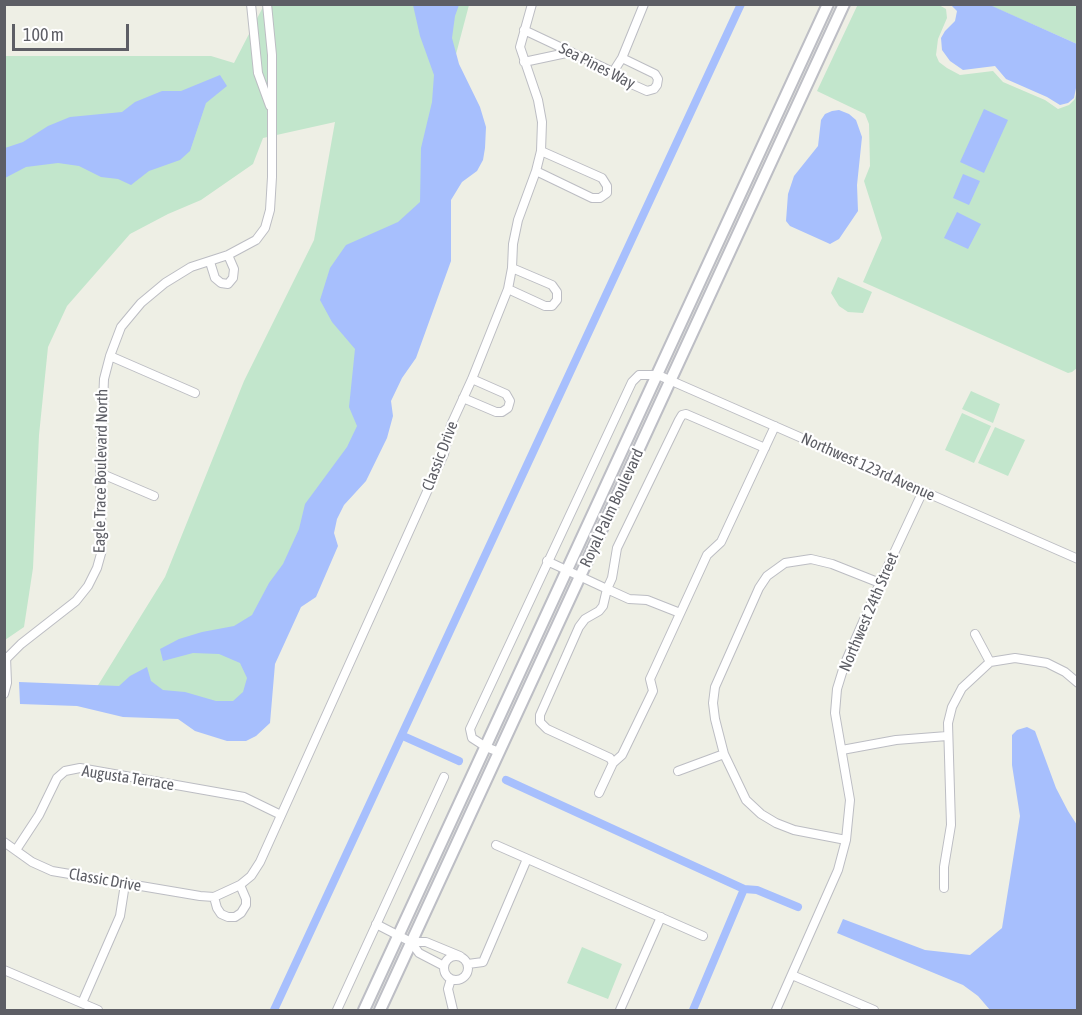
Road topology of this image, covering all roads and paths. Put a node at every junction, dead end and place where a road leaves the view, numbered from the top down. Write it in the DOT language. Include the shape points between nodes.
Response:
graph roads {
  1 [pos="251,4"];
  2 [pos="267,4"];
  3 [pos="532,4"];
  4 [pos="644,4"];
  5 [pos="828,4"];
  6 [pos="844,4"];
  7 [pos="524,30"];
  8 [pos="571,52"];
  9 [pos="622,58"];
  10 [pos="524,62"];
  11 [pos="614,72"];
  12 [pos="272,110"];
  13 [pos="541,151"];
  14 [pos="536,171"];
  15 [pos="228,255"];
  16 [pos="210,262"];
  17 [pos="512,268"];
  18 [pos="508,289"];
  19 [pos="110,357"];
  20 [pos="658,375"];
  21 [pos="472,379"];
  22 [pos="670,381"];
  23 [pos="195,393"];
  24 [pos="463,398"];
  25 [pos="775,426"];
  26 [pos="765,448"];
  27 [pos="100,473"];
  28 [pos="923,491"];
  29 [pos="154,496"];
  30 [pos="1077,559"];
  31 [pos="548,561"];
  32 [pos="568,570"];
  33 [pos="580,576"];
  34 [pos="880,583"];
  35 [pos="608,588"];
  36 [pos="680,613"];
  37 [pos="975,634"];
  38 [pos="5,658"];
  39 [pos="990,663"];
  40 [pos="1077,683"];
  41 [pos="4,694"];
  42 [pos="947,736"];
  43 [pos="486,747"];
  44 [pos="842,750"];
  45 [pos="499,752"];
  46 [pos="724,754"];
  47 [pos="613,763"];
  48 [pos="678,771"];
  49 [pos="444,777"];
  50 [pos="599,793"];
  51 [pos="281,815"];
  52 [pos="846,840"];
  53 [pos="4,842"];
  54 [pos="496,845"];
  55 [pos="16,850"];
  56 [pos="527,859"];
  57 [pos="125,884"];
  58 [pos="240,885"];
  59 [pos="944,888"];
  60 [pos="214,897"];
  61 [pos="660,917"];
  62 [pos="376,924"];
  63 [pos="399,936"];
  64 [pos="703,936"];
  65 [pos="411,942"];
  66 [pos="460,956"];
  67 [pos="468,964"];
  68 [pos="444,966"];
  69 [pos="4,970"];
  70 [pos="792,975"];
  71 [pos="451,979"];
  72 [pos="82,1004"];
  73 [pos="98,1011"];
  74 [pos="337,1011"];
  75 [pos="364,1011"];
  76 [pos="380,1011"];
  77 [pos="453,1011"];
  78 [pos="620,1011"];
  79 [pos="776,1011"];
  80 [pos="874,1011"];
  1 -- 12 [label="street, Eagle Trace Boulevard North" via="258,73"];
  2 -- 12 [label="street, Eagle Trace Boulevard North"];
  3 -- 7 [label="street, Classic Drive"];
  4 -- 9 [label="street"];
  5 -- 20 [label="street, Royal Palm Boulevard"];
  6 -- 22 [label="street, Royal Palm Boulevard"];
  7 -- 8 [label="street, Sea Pines Way"];
  7 -- 10 [label="street, Classic Drive" via="520,47"];
  8 -- 10 [label="street"];
  8 -- 11 [label="street, Sea Pines Way"];
  9 -- 11 [label="street"];
  9 -- 11 [label="street, Sea Pines Way" via="655,74 657,85 647,91"];
  10 -- 13 [label="street, Classic Drive" via="538,100"];
  12 -- 15 [label="street, Eagle Trace Boulevard North" via="272,177 265,228 256,240"];
  13 -- 14 [label="street, Classic Drive"];
  13 -- 14 [label="street" via="602,178 607,193 592,198"];
  14 -- 17 [label="street, Classic Drive" via="518,220"];
  15 -- 16 [label="street, Eagle Trace Boulevard North"];
  15 -- 16 [label="street" via="234,269 228,284 215,278"];
  16 -- 19 [label="street, Eagle Trace Boulevard North" via="191,267 141,303 122,327"];
  17 -- 18 [label="street, Classic Drive"];
  17 -- 18 [label="street" via="552,285 557,292 556,300 552,306 545,306"];
  18 -- 21 [label="street, Classic Drive"];
  19 -- 23 [label="street"];
  19 -- 27 [label="street, Eagle Trace Boulevard North" via="104,379"];
  20 -- 22 [label="street, Northwest 123rd Avenue"];
  20 -- 31 [label="street" via="639,375 632,382"];
  20 -- 32 [label="street, Royal Palm Boulevard"];
  21 -- 24 [label="street, Classic Drive"];
  21 -- 24 [label="street" via="506,394 508,408 495,412"];
  22 -- 25 [label="street, Northwest 123rd Avenue"];
  22 -- 33 [label="street, Royal Palm Boulevard"];
  24 -- 51 [label="street, Classic Drive" via="444,454"];
  25 -- 26 [label="street"];
  25 -- 28 [label="street, Northwest 123rd Avenue"];
  26 -- 35 [label="street" via="682,415 617,548"];
  26 -- 36 [label="street" via="721,542 707,555"];
  27 -- 29 [label="street"];
  27 -- 38 [label="street, Eagle Trace Boulevard North" via="102,550 88,586 76,601"];
  28 -- 30 [label="street, Northwest 123rd Avenue"];
  28 -- 34 [label="street, Northwest 24th Street"];
  31 -- 32 [label="street"];
  31 -- 43 [label="street" via="470,729 472,738"];
  32 -- 33 [label="street"];
  32 -- 43 [label="street, Royal Palm Boulevard"];
  33 -- 35 [label="street"];
  33 -- 45 [label="street, Royal Palm Boulevard"];
  34 -- 44 [label="street, Northwest 24th Street" via="837,689 835,713"];
  34 -- 46 [label="street" via="812,559 785,563 767,576 715,687 715,719"];
  35 -- 36 [label="street" via="629,599 647,600"];
  35 -- 47 [label="street" via="603,606 579,627 539,718 544,728 610,758"];
  36 -- 47 [label="street" via="650,679 653,691 622,755"];
  37 -- 39 [label="street"];
  38 -- 41 [label="street, Eagle Trace Boulevard North"];
  39 -- 40 [label="street" via="1016,658 1047,663"];
  39 -- 42 [label="street" via="962,688 952,707"];
  42 -- 44 [label="street"];
  42 -- 59 [label="street" via="951,825"];
  43 -- 45 [label="street"];
  43 -- 63 [label="street, Royal Palm Boulevard"];
  44 -- 52 [label="street, Northwest 24th Street" via="850,800"];
  45 -- 65 [label="street, Royal Palm Boulevard"];
  46 -- 48 [label="street"];
  46 -- 52 [label="street" via="746,800 761,814 794,830"];
  47 -- 50 [label="street"];
  49 -- 62 [label="street"];
  51 -- 55 [label="street, Augusta Terrace" via="244,798 80,768 65,771 57,778"];
  51 -- 58 [label="street, Classic Drive" via="260,862"];
  52 -- 70 [label="street, Northwest 24th Street" via="838,870"];
  53 -- 55 [label="street, Classic Drive"];
  54 -- 56 [label="street"];
  55 -- 57 [label="street, Classic Drive" via="52,871"];
  56 -- 61 [label="street"];
  56 -- 67 [label="street" via="483,962"];
  57 -- 60 [label="street, Classic Drive"];
  57 -- 72 [label="street" via="120,916"];
  58 -- 60 [label="street, Classic Drive"];
  58 -- 60 [label="street" via="246,905 235,917 221,914"];
  61 -- 64 [label="street"];
  61 -- 78 [label="street"];
  62 -- 63 [label="street"];
  62 -- 74 [label="street"];
  63 -- 65 [label="street"];
  63 -- 75 [label="street, Royal Palm Boulevard"];
  65 -- 66 [label="street" via="426,942"];
  65 -- 68 [label="street" via="419,953"];
  65 -- 76 [label="street, Royal Palm Boulevard"];
  66 -- 67 [label="street"];
  66 -- 68 [label="street" via="448,959"];
  67 -- 71 [label="street" via="463,978"];
  68 -- 71 [label="street"];
  69 -- 72 [label="street"];
  70 -- 79 [label="street, Northwest 24th Street"];
  70 -- 80 [label="street"];
  71 -- 77 [label="street" via="448,989"];
  72 -- 73 [label="street"];
}
